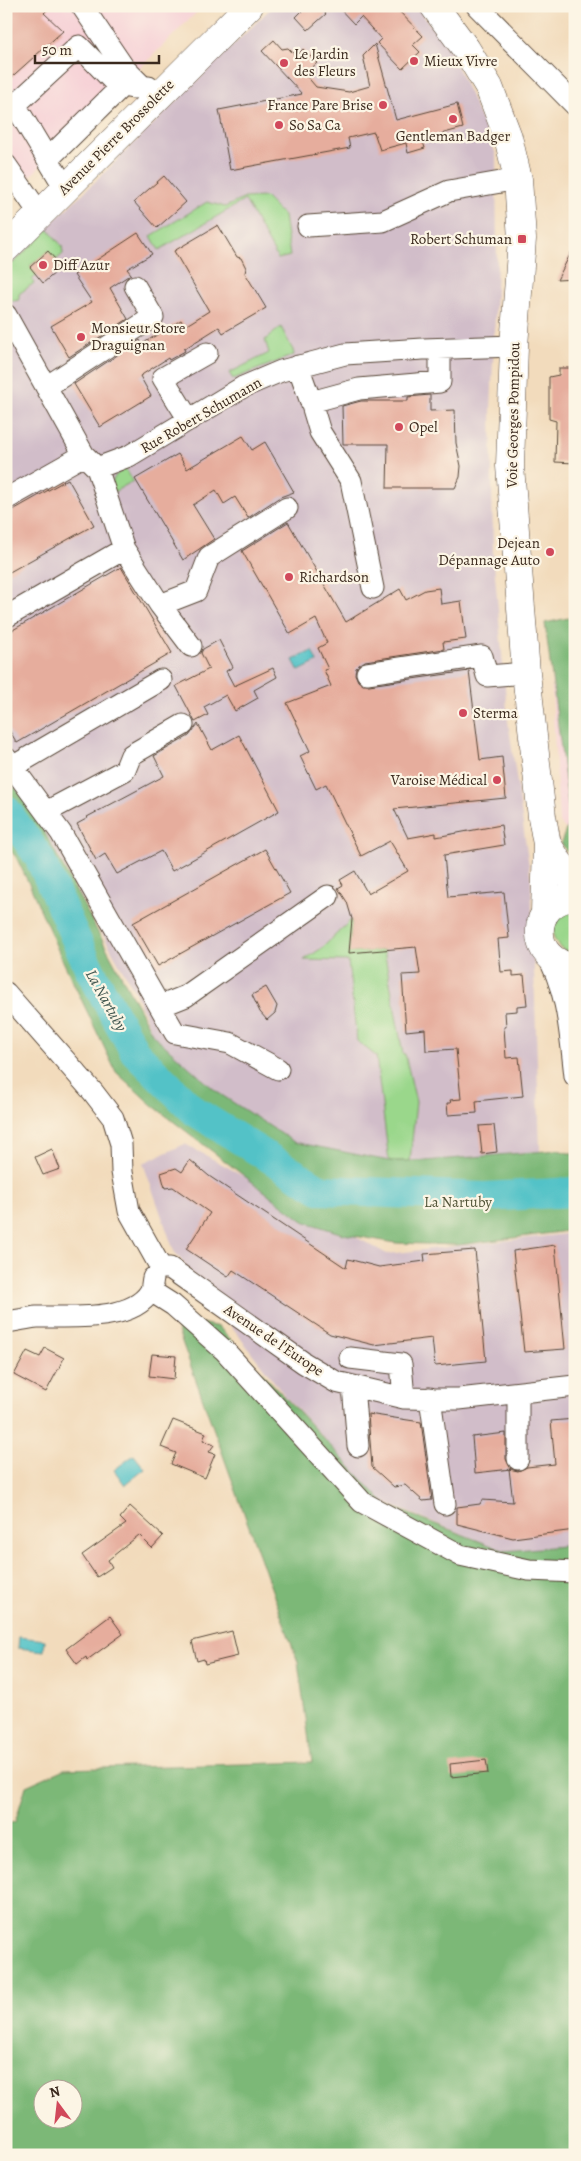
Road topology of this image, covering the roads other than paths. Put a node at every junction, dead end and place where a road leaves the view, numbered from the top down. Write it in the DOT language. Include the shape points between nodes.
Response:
graph roads {
  1 [pos="82,6"];
  2 [pos="434,6"];
  3 [pos="477,6"];
  4 [pos="235,24"];
  5 [pos="122,86"];
  6 [pos="575,105"];
  7 [pos="145,107"];
  8 [pos="6,165"];
  9 [pos="54,168"];
  10 [pos="518,179"];
  11 [pos="33,204"];
  12 [pos="308,226"];
  13 [pos="6,231"];
  14 [pos="6,248"];
  15 [pos="135,286"];
  16 [pos="6,314"];
  17 [pos="514,346"];
  18 [pos="440,349"];
  19 [pos="206,353"];
  20 [pos="298,366"];
  21 [pos="46,387"];
  22 [pos="311,402"];
  23 [pos="189,420"];
  24 [pos="90,462"];
  25 [pos="6,500"];
  26 [pos="287,508"];
  27 [pos="124,549"];
  28 [pos="373,588"];
  29 [pos="160,605"];
  30 [pos="6,617"];
  31 [pos="191,646"];
  32 [pos="366,673"];
  33 [pos="526,674"];
  34 [pos="161,680"];
  35 [pos="183,726"];
  36 [pos="10,762"];
  37 [pos="46,812"];
  38 [pos="547,844"];
  39 [pos="575,882"];
  40 [pos="328,896"];
  41 [pos="575,897"];
  42 [pos="545,913"];
  43 [pos="545,951"];
  44 [pos="575,966"];
  45 [pos="570,989"];
  46 [pos="6,993"];
  47 [pos="161,1006"];
  48 [pos="278,1068"];
  49 [pos="574,1072"];
  50 [pos="161,1268"];
  51 [pos="151,1291"];
  52 [pos="6,1322"];
  53 [pos="350,1358"];
  54 [pos="353,1386"];
  55 [pos="575,1386"];
  56 [pos="518,1393"];
  57 [pos="404,1398"];
  58 [pos="430,1398"];
  59 [pos="358,1446"];
  60 [pos="518,1460"];
  61 [pos="445,1504"];
  62 [pos="575,1572"];
  1 -- 7 [label="street" via="124,68"];
  2 -- 10 [label="main road, Voie Georges Pompidou" via="489,87 508,137"];
  3 -- 6 [label="street"];
  4 -- 7 [label="main road, Avenue Pierre Brossolette"];
  5 -- 7 [label="street"];
  5 -- 9 [label="street"];
  5 -- 9 [label="street" via="117,85 79,46 15,105"];
  7 -- 9 [label="main road, Avenue Pierre Brossolette"];
  7 -- 14 [label="main road, Avenue Pierre Brossolette"];
  8 -- 11 [label="street"];
  9 -- 11 [label="main road, Avenue Pierre Brossolette"];
  10 -- 12 [label="street" via="449,191 383,221"];
  10 -- 17 [label="main road, Voie Georges Pompidou" via="522,239"];
  11 -- 13 [label="main road, Avenue Pierre Brossolette"];
  15 -- 21 [label="street" via="153,317"];
  16 -- 21 [label="street"];
  17 -- 18 [label="street, Rue Robert Schumann"];
  17 -- 33 [label="main road, Voie Georges Pompidou" via="510,466"];
  18 -- 20 [label="street, Rue Robert Schumann" via="345,354"];
  18 -- 22 [label="street" via="440,382 359,389"];
  19 -- 23 [label="street" via="163,378"];
  20 -- 22 [label="street"];
  20 -- 23 [label="street, Rue Robert Schumann" via="243,387"];
  21 -- 24 [label="street"];
  22 -- 28 [label="street" via="320,432 351,481"];
  23 -- 24 [label="street, Rue Robert Schumann" via="129,456"];
  24 -- 25 [label="street, Rue Robert Schumann"];
  24 -- 27 [label="street"];
  26 -- 29 [label="street" via="209,557 196,591"];
  27 -- 29 [label="street"];
  27 -- 30 [label="street"];
  29 -- 31 [label="street"];
  32 -- 33 [label="street" via="482,656 486,676"];
  33 -- 38 [label="main road, Voie Georges Pompidou"];
  34 -- 36 [label="street"];
  35 -- 37 [label="street" via="131,755 125,770"];
  36 -- 37 [label="street"];
  37 -- 47 [label="street"];
  38 -- 39 [label="main road, Voie Georges Pompidou"];
  38 -- 42 [label="main road, Voie Georges Pompidou"];
  40 -- 47 [label="street" via="186,996"];
  41 -- 42 [label="main road" via="557,901"];
  42 -- 43 [label="main road, Voie Georges Pompidou" via="539,929"];
  43 -- 44 [label="main road" via="558,963"];
  43 -- 45 [label="street"];
  45 -- 49 [label="street"];
  46 -- 50 [label="street" via="113,1118 121,1144 129,1211"];
  47 -- 48 [label="street" via="175,1033 230,1043"];
  50 -- 51 [label="street" via="153,1276"];
  50 -- 54 [label="street, Avenue de l'Europe" via="170,1268 304,1363 336,1382"];
  51 -- 52 [label="street" via="142,1301 123,1311 86,1317"];
  51 -- 62 [label="street" via="173,1304 225,1351 362,1502 460,1555 529,1570"];
  53 -- 57 [label="street" via="401,1364"];
  54 -- 57 [label="street, Avenue de l'Europe"];
  54 -- 59 [label="street"];
  55 -- 56 [label="street, Avenue de l'Europe"];
  56 -- 58 [label="street, Avenue de l'Europe" via="459,1399"];
  56 -- 60 [label="street"];
  57 -- 58 [label="street, Avenue de l'Europe"];
  58 -- 61 [label="street"];
}
